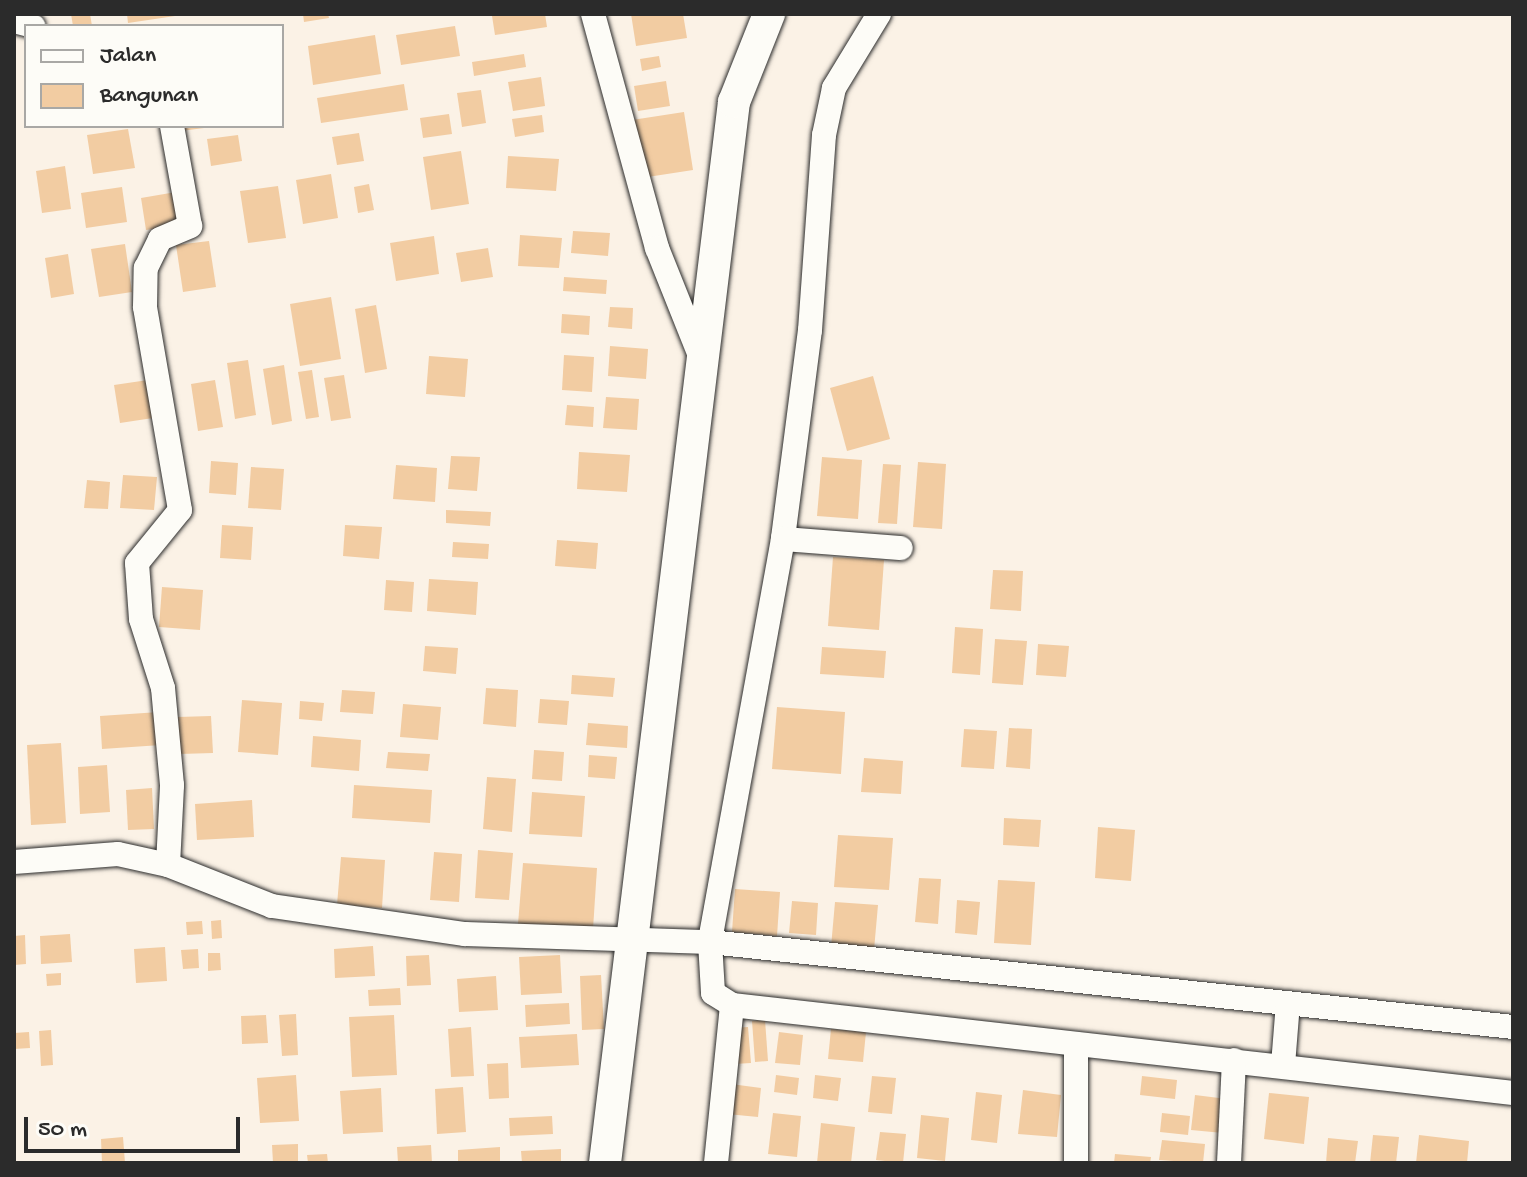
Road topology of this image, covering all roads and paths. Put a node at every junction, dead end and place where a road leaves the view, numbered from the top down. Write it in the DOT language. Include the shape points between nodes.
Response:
graph roads {
  1 [pos="593,14"];
  2 [pos="769,14"];
  3 [pos="879,14"];
  4 [pos="172,128"];
  5 [pos="701,358"];
  6 [pos="783,539"];
  7 [pos="901,548"];
  8 [pos="14,862"];
  9 [pos="168,865"];
  10 [pos="703,942"];
  11 [pos="633,943"];
  12 [pos="722,999"];
  13 [pos="1288,1003"];
  14 [pos="1513,1027"];
  15 [pos="1076,1044"];
  16 [pos="1234,1060"];
  17 [pos="1283,1065"];
  18 [pos="1513,1093"];
  19 [pos="605,1163"];
  20 [pos="716,1163"];
  21 [pos="1076,1163"];
  22 [pos="1229,1163"];
  1 -- 5 [label="street" via="657,248"];
  2 -- 5 [label="main road" via="734,102"];
  3 -- 6 [label="street" via="834,88 824,135"];
  4 -- 9 [label="street" via="190,226 160,239 146,268 145,307 180,510 137,563 141,619 163,688 172,785"];
  5 -- 11 [label="main road"];
  6 -- 7 [label="street"];
  6 -- 10 [label="street"];
  8 -- 9 [label="street" via="118,854"];
  9 -- 11 [label="street" via="309,913 465,934"];
  10 -- 11 [label="street"];
  10 -- 12 [label="street"];
  10 -- 13 [label="street"];
  11 -- 19 [label="main road"];
  12 -- 15 [label="street"];
  12 -- 20 [label="street"];
  13 -- 14 [label="street"];
  13 -- 17 [label="street"];
  15 -- 16 [label="street"];
  15 -- 21 [label="street"];
  16 -- 17 [label="street"];
  16 -- 22 [label="street"];
  17 -- 18 [label="street"];
}
